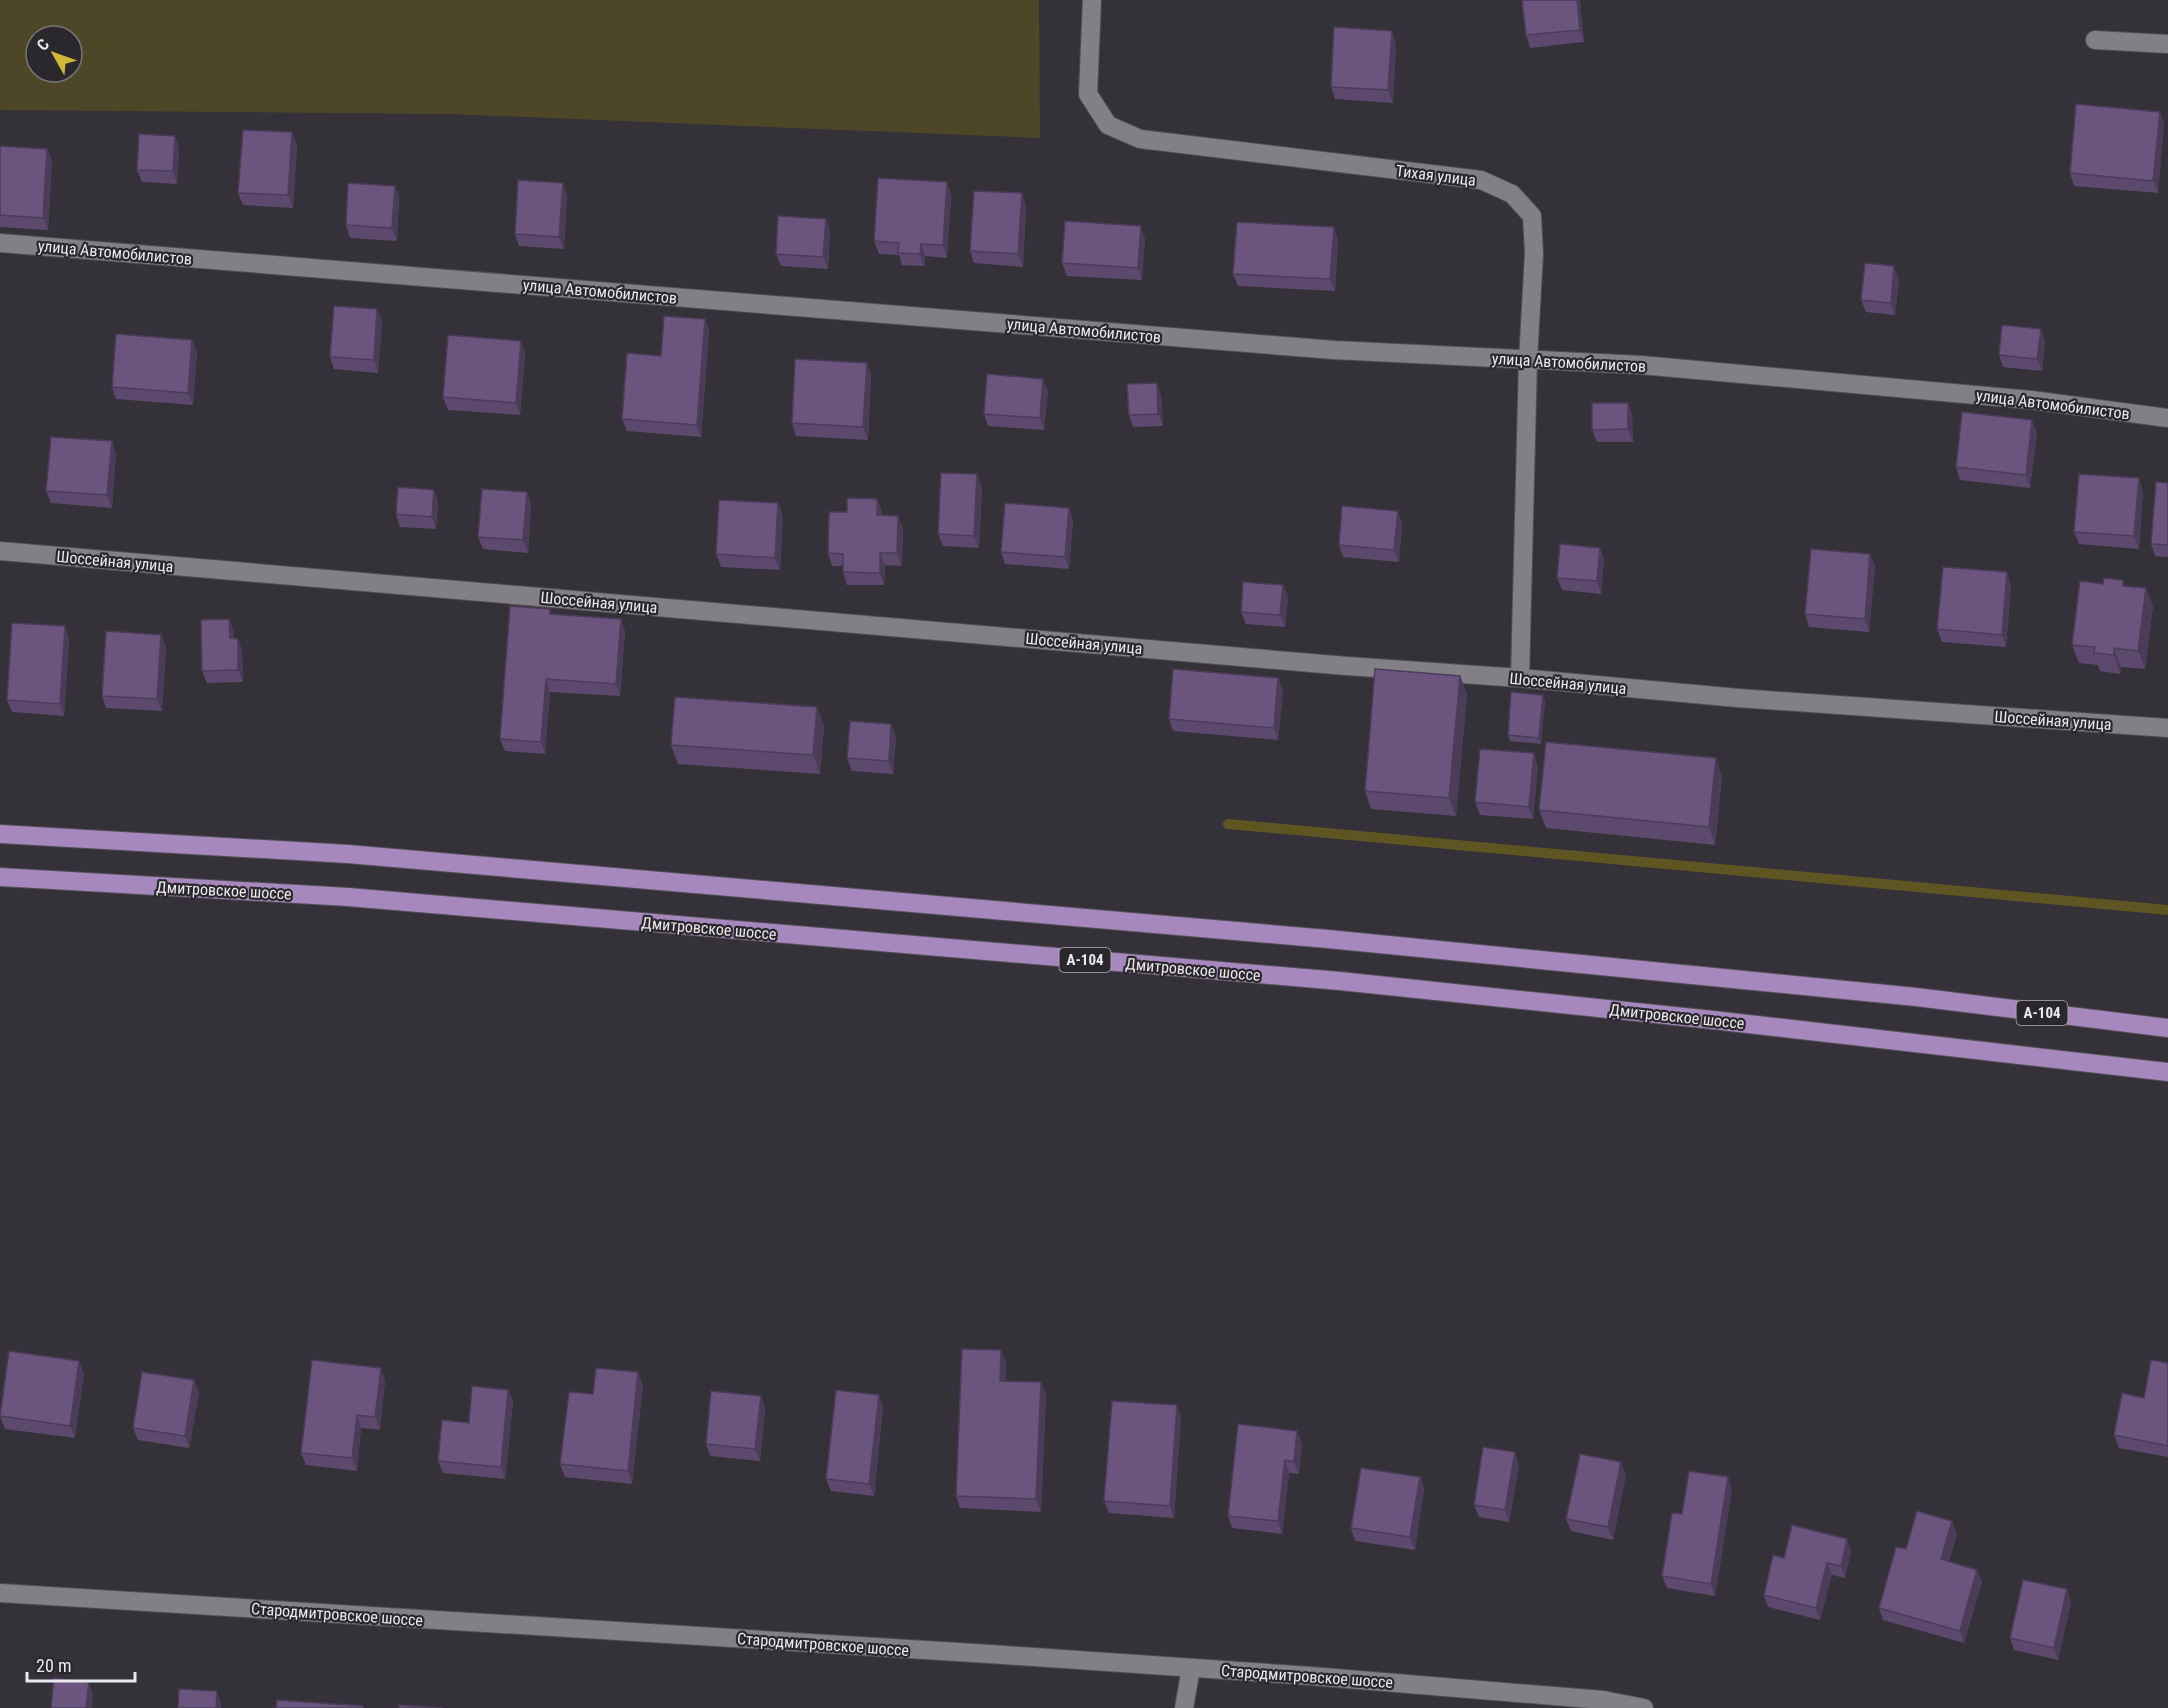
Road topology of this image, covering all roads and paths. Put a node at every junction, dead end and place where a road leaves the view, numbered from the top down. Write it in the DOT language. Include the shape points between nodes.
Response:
graph roads {
  1 [pos="1092,0"];
  2 [pos="2095,40"];
  3 [pos="2168,44"];
  4 [pos="0,243"];
  5 [pos="1528,360"];
  6 [pos="2168,418"];
  7 [pos="0,551"];
  8 [pos="1520,678"];
  9 [pos="2168,728"];
  10 [pos="0,834"];
  11 [pos="0,877"];
  12 [pos="2168,1028"];
  13 [pos="2168,1072"];
  14 [pos="0,1593"];
  15 [pos="1191,1668"];
  16 [pos="1184,1708"];
  17 [pos="1644,1708"];
  1 -- 5 [label="street, Тихая улица" via="1088,94 1108,125 1140,139 1481,180 1512,194 1532,216 1534,254"];
  2 -- 3 [label="street"];
  4 -- 5 [label="street, улица Автомобилистов" via="1334,350"];
  5 -- 6 [label="street, улица Автомобилистов" via="2031,400"];
  5 -- 8 [label="street, Тихая улица"];
  7 -- 8 [label="street, Шоссейная улица"];
  8 -- 9 [label="street, Шоссейная улица" via="1738,698"];
  10 -- 12 [label="highway, А-104" via="348,854 1328,939 1916,998"];
  11 -- 13 [label="highway, Дмитровское шоссе / А-104" via="348,897 1340,981"];
  14 -- 15 [label="street, Стародмитровское шоссе"];
  15 -- 16 [label="street"];
  15 -- 17 [label="street, Стародмитровское шоссе" via="1603,1700"];
}
